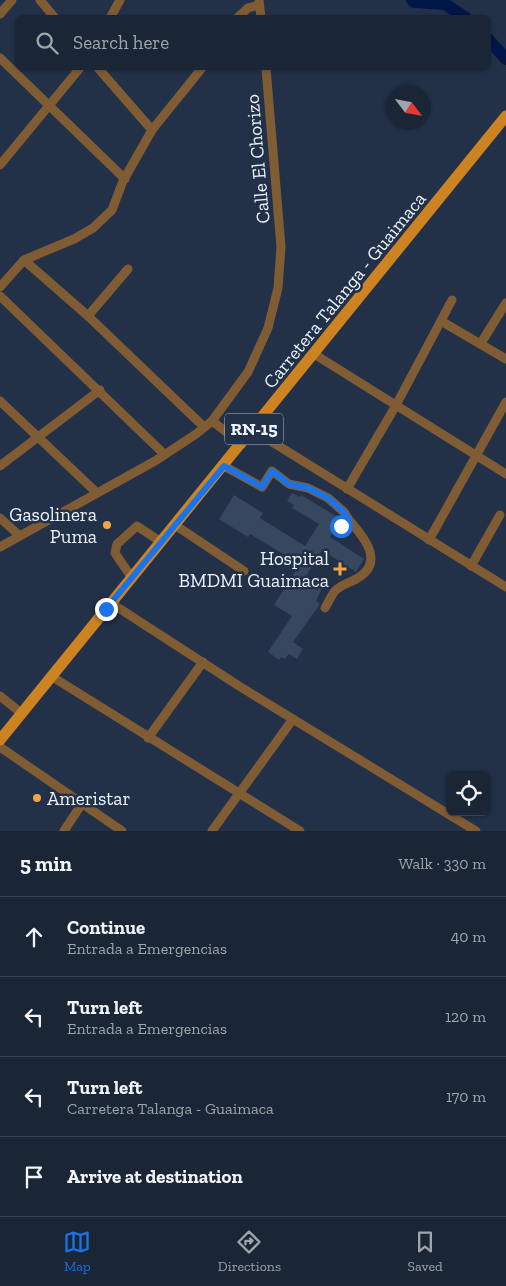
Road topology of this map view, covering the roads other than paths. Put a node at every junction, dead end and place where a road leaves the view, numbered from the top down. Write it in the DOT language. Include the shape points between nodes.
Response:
graph roads {
  1 [pos="12,0"];
  2 [pos="40,0"];
  3 [pos="120,0"];
  4 [pos="259,2"];
  5 [pos="0,14"];
  6 [pos="52,15"];
  7 [pos="112,15"];
  8 [pos="241,15"];
  9 [pos="261,15"];
  10 [pos="0,58"];
  11 [pos="78,70"];
  12 [pos="100,70"];
  13 [pos="200,70"];
  14 [pos="266,70"];
  15 [pos="50,107"];
  16 [pos="506,116"];
  17 [pos="152,130"];
  18 [pos="0,165"];
  19 [pos="125,179"];
  20 [pos="24,260"];
  21 [pos="128,270"];
  22 [pos="0,287"];
  23 [pos="0,296"];
  24 [pos="452,300"];
  25 [pos="506,303"];
  26 [pos="88,316"];
  27 [pos="441,321"];
  28 [pos="481,343"];
  29 [pos="314,354"];
  30 [pos="506,359"];
  31 [pos="100,390"];
  32 [pos="0,401"];
  33 [pos="506,402"];
  34 [pos="396,406"];
  35 [pos="212,421"];
  36 [pos="204,427"];
  37 [pos="253,430"];
  38 [pos="39,438"];
  39 [pos="242,444"];
  40 [pos="164,454"];
  41 [pos="476,455"];
  42 [pos="0,466"];
  43 [pos="224,466"];
  44 [pos="506,474"];
  45 [pos="347,489"];
  46 [pos="97,493"];
  47 [pos="500,515"];
  48 [pos="0,518"];
  49 [pos="349,520"];
  50 [pos="175,525"];
  51 [pos="338,525"];
  52 [pos="20,536"];
  53 [pos="429,540"];
  54 [pos="162,542"];
  55 [pos="0,547"];
  56 [pos="471,566"];
  57 [pos="244,571"];
  58 [pos="132,578"];
  59 [pos="506,587"];
  60 [pos="111,603"];
  61 [pos="325,608"];
  62 [pos="203,662"];
  63 [pos="51,676"];
  64 [pos="0,696"];
  65 [pos="20,712"];
  66 [pos="293,719"];
  67 [pos="148,738"];
  68 [pos="0,740"];
  69 [pos="0,747"];
  70 [pos="239,794"];
  71 [pos="83,802"];
  72 [pos="64,831"];
  73 [pos="122,831"];
  74 [pos="212,831"];
  75 [pos="300,831"];
  76 [pos="476,831"];
  1 -- 5 [label="street"];
  2 -- 6 [label="street"];
  3 -- 7 [label="street"];
  4 -- 8 [label="street"];
  4 -- 9 [label="street"];
  10 -- 15 [label="street"];
  11 -- 15 [label="street"];
  12 -- 17 [label="street"];
  13 -- 17 [label="street"];
  14 -- 35 [label="street, Calle El Chorizo" via="280,247 278,288 268,328 248,372"];
  15 -- 18 [label="street"];
  15 -- 19 [label="street"];
  16 -- 29 [label="main road, Carretera Talanga - Guaimaca / RN-15"];
  17 -- 19 [label="street"];
  19 -- 20 [label="street" via="112,210 93,228"];
  20 -- 22 [label="street"];
  20 -- 26 [label="street"];
  21 -- 26 [label="street"];
  23 -- 31 [label="street"];
  24 -- 27 [label="street"];
  25 -- 28 [label="street"];
  26 -- 36 [label="street"];
  27 -- 28 [label="street"];
  27 -- 34 [label="street"];
  28 -- 30 [label="street"];
  29 -- 34 [label="street"];
  29 -- 37 [label="main road, Carretera Talanga - Guaimaca / RN-15"];
  31 -- 38 [label="street"];
  31 -- 40 [label="street"];
  32 -- 38 [label="street"];
  33 -- 41 [label="street"];
  34 -- 41 [label="street"];
  34 -- 45 [label="street"];
  35 -- 36 [label="street, Calle El Chorizo"];
  35 -- 39 [label="street"];
  36 -- 40 [label="street, Calle El Chorizo"];
  37 -- 39 [label="main road, Carretera Talanga - Guaimaca / RN-15"];
  37 -- 45 [label="street"];
  38 -- 42 [label="street"];
  38 -- 46 [label="street"];
  39 -- 43 [label="main road, Carretera Talanga - Guaimaca / RN-15"];
  40 -- 46 [label="street, Calle El Chorizo"];
  41 -- 44 [label="street"];
  41 -- 53 [label="street"];
  43 -- 49 [label="street" via="262,487 272,471 289,484 308,488 328,498"];
  43 -- 50 [label="main road, Carretera Talanga - Guaimaca / RN-15"];
  45 -- 53 [label="street"];
  46 -- 52 [label="street, Calle El Chorizo"];
  47 -- 56 [label="street"];
  48 -- 52 [label="street"];
  49 -- 51 [label="street" via="344,528"];
  49 -- 61 [label="street" via="368,542 371,550 369,564 358,578 336,590"];
  50 -- 54 [label="main road, Carretera Talanga - Guaimaca / RN-15"];
  50 -- 57 [label="street"];
  52 -- 55 [label="street, Calle El Chorizo"];
  53 -- 56 [label="street"];
  54 -- 58 [label="main road, Carretera Talanga - Guaimaca / RN-15"];
  54 -- 58 [label="street" via="137,526 117,544 115,554"];
  56 -- 59 [label="street"];
  58 -- 60 [label="main road, Carretera Talanga - Guaimaca / RN-15"];
  60 -- 62 [label="street"];
  60 -- 63 [label="main road, Carretera Talanga - Guaimaca / RN-15"];
  62 -- 66 [label="street"];
  62 -- 67 [label="street"];
  63 -- 65 [label="main road, Carretera Talanga - Guaimaca / RN-15"];
  63 -- 67 [label="street"];
  64 -- 65 [label="street"];
  65 -- 68 [label="main road, Carretera Talanga - Guaimaca / RN-15"];
  66 -- 70 [label="street"];
  66 -- 76 [label="street"];
  67 -- 70 [label="street"];
  69 -- 71 [label="street"];
  70 -- 74 [label="street"];
  70 -- 75 [label="street"];
  71 -- 72 [label="street"];
  71 -- 73 [label="street"];
}
